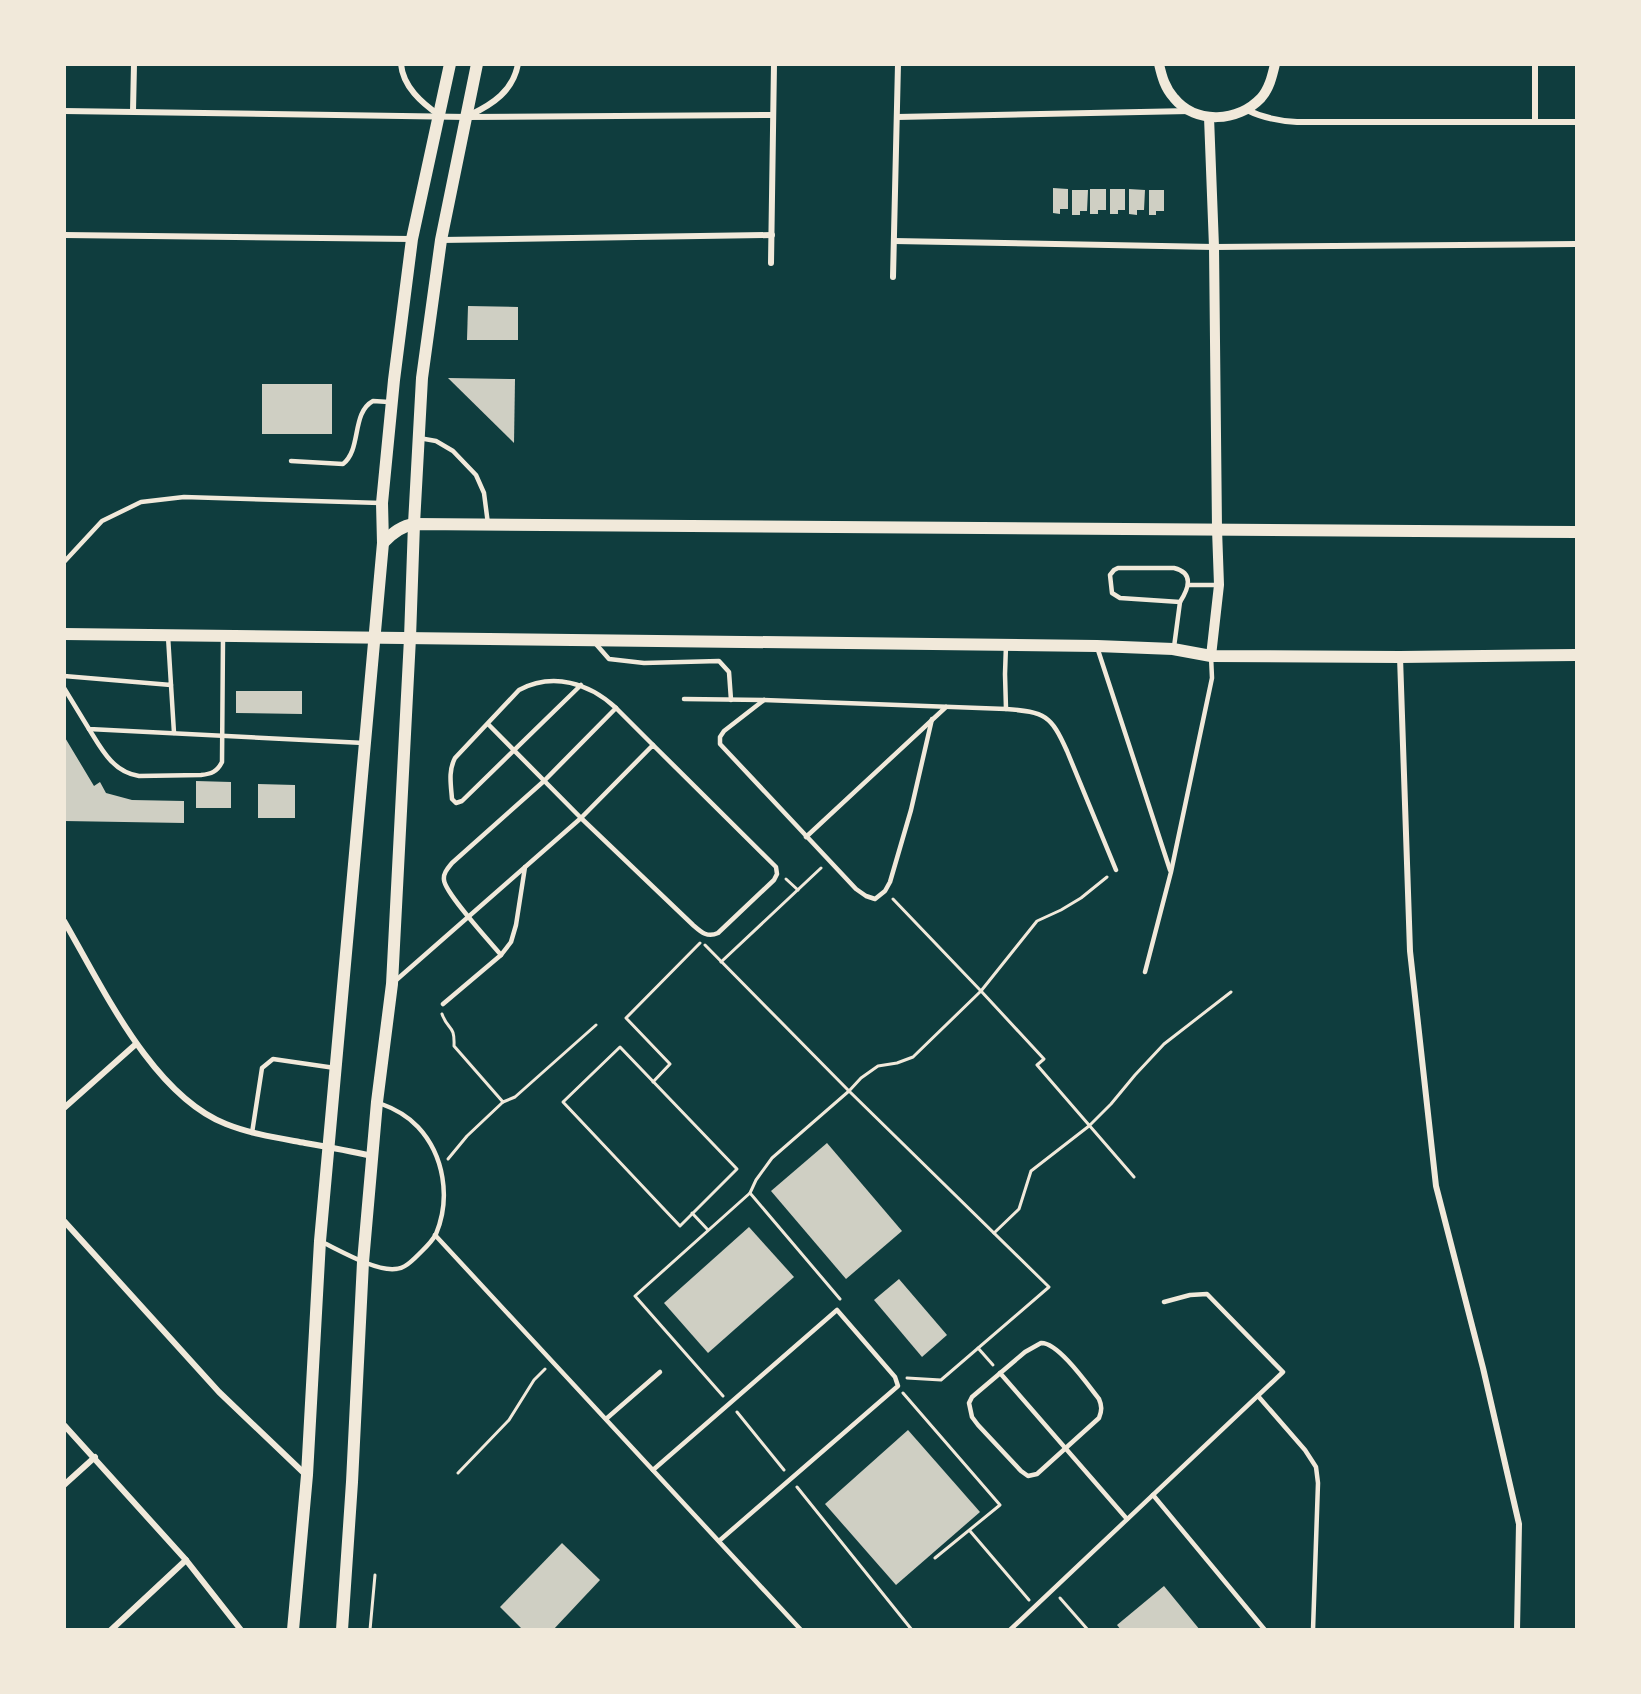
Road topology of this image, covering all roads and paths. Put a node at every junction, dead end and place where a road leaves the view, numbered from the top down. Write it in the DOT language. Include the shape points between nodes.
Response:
graph roads {
  1 [pos="134,64"];
  2 [pos="401,64"];
  3 [pos="450,64"];
  4 [pos="477,64"];
  5 [pos="518,64"];
  6 [pos="774,64"];
  7 [pos="898,64"];
  8 [pos="1159,64"];
  9 [pos="1275,64"];
  10 [pos="1535,64"];
  11 [pos="1247,110"];
  12 [pos="64,111"];
  13 [pos="133,111"];
  14 [pos="1190,111"];
  15 [pos="439,115"];
  16 [pos="772,115"];
  17 [pos="467,117"];
  18 [pos="897,117"];
  19 [pos="1209,117"];
  20 [pos="1535,122"];
  21 [pos="1576,122"];
  22 [pos="64,235"];
  23 [pos="772,235"];
  24 [pos="412,240"];
  25 [pos="441,240"];
  26 [pos="894,240"];
  27 [pos="1576,244"];
  28 [pos="1214,247"];
  29 [pos="771,263"];
  30 [pos="893,277"];
  31 [pos="392,402"];
  32 [pos="419,438"];
  33 [pos="291,461"];
  34 [pos="382,503"];
  35 [pos="414,524"];
  36 [pos="488,524"];
  37 [pos="1217,529"];
  38 [pos="1576,532"];
  39 [pos="384,543"];
  40 [pos="64,562"];
  41 [pos="1188,585"];
  42 [pos="1219,585"];
  43 [pos="1180,602"];
  44 [pos="64,634"];
  45 [pos="168,635"];
  46 [pos="223,636"];
  47 [pos="374,637"];
  48 [pos="411,638"];
  49 [pos="593,640"];
  50 [pos="1006,645"];
  51 [pos="1097,646"];
  52 [pos="1173,649"];
  53 [pos="1576,655"];
  54 [pos="1211,656"];
  55 [pos="1400,657"];
  56 [pos="64,676"];
  57 [pos="171,685"];
  58 [pos="581,685"];
  59 [pos="64,688"];
  60 [pos="684,699"];
  61 [pos="731,700"];
  62 [pos="764,700"];
  63 [pos="946,707"];
  64 [pos="616,708"];
  65 [pos="1006,709"];
  66 [pos="932,719"];
  67 [pos="488,724"];
  68 [pos="89,729"];
  69 [pos="174,733"];
  70 [pos="223,736"];
  71 [pos="364,743"];
  72 [pos="653,745"];
  73 [pos="514,751"];
  74 [pos="544,781"];
  75 [pos="581,818"];
  76 [pos="806,837"];
  77 [pos="829,861"];
  78 [pos="525,867"];
  79 [pos="1116,870"];
  80 [pos="1171,872"];
  81 [pos="777,874"];
  82 [pos="798,890"];
  83 [pos="885,891"];
  84 [pos="468,916"];
  85 [pos="64,921"];
  86 [pos="501,955"];
  87 [pos="721,962"];
  88 [pos="1145,972"];
  89 [pos="392,984"];
  90 [pos="981,991"];
  91 [pos="1231,992"];
  92 [pos="443,1004"];
  93 [pos="596,1025"];
  94 [pos="136,1044"];
  95 [pos="335,1068"];
  96 [pos="653,1082"];
  97 [pos="849,1091"];
  98 [pos="376,1102"];
  99 [pos="503,1102"];
  100 [pos="64,1108"];
  101 [pos="1089,1126"];
  102 [pos="252,1133"];
  103 [pos="328,1147"];
  104 [pos="372,1156"];
  105 [pos="441,1166"];
  106 [pos="1134,1177"];
  107 [pos="750,1193"];
  108 [pos="692,1213"];
  109 [pos="64,1221"];
  110 [pos="708,1230"];
  111 [pos="994,1233"];
  112 [pos="435,1235"];
  113 [pos="320,1241"];
  114 [pos="363,1262"];
  115 [pos="1164,1302"];
  116 [pos="837,1310"];
  117 [pos="978,1348"];
  118 [pos="553,1362"];
  119 [pos="660,1372"];
  120 [pos="1000,1373"];
  121 [pos="895,1377"];
  122 [pos="898,1386"];
  123 [pos="1258,1396"];
  124 [pos="730,1403"];
  125 [pos="606,1419"];
  126 [pos="64,1425"];
  127 [pos="1065,1449"];
  128 [pos="95,1457"];
  129 [pos="653,1470"];
  130 [pos="458,1473"];
  131 [pos="307,1475"];
  132 [pos="791,1480"];
  133 [pos="64,1485"];
  134 [pos="1153,1495"];
  135 [pos="1127,1519"];
  136 [pos="970,1531"];
  137 [pos="719,1541"];
  138 [pos="935,1558"];
  139 [pos="186,1560"];
  140 [pos="375,1575"];
  141 [pos="1053,1589"];
  142 [pos="1034,1605"];
  143 [pos="111,1629"];
  144 [pos="241,1629"];
  145 [pos="293,1629"];
  146 [pos="342,1629"];
  147 [pos="370,1629"];
  148 [pos="801,1629"];
  149 [pos="912,1629"];
  150 [pos="1010,1629"];
  151 [pos="1088,1629"];
  152 [pos="1265,1629"];
  153 [pos="1314,1629"];
  154 [pos="1517,1629"];
  1 -- 13 [label="street"];
  2 -- 15 [label="street" via="411,89"];
  3 -- 15 [label="main road"];
  4 -- 17 [label="main road"];
  5 -- 17 [label="street" via="511,85 501,96"];
  6 -- 16 [label="street"];
  7 -- 18 [label="street"];
  8 -- 14 [label="street" via="1174,100"];
  9 -- 11 [label="street" via="1272,80 1262,97"];
  10 -- 20 [label="street"];
  11 -- 19 [label="street" via="1229,117"];
  11 -- 20 [label="street" via="1278,121 1298,122"];
  12 -- 13 [label="street"];
  13 -- 15 [label="street"];
  14 -- 18 [label="street"];
  14 -- 19 [label="street"];
  15 -- 17 [label="street"];
  15 -- 24 [label="main road"];
  16 -- 17 [label="street"];
  16 -- 23 [label="street"];
  17 -- 25 [label="main road"];
  18 -- 26 [label="street"];
  19 -- 28 [label="street"];
  20 -- 21 [label="street"];
  22 -- 24 [label="street"];
  23 -- 25 [label="street"];
  23 -- 29 [label="street"];
  24 -- 31 [label="main road"];
  25 -- 32 [label="main road" via="422,378"];
  26 -- 28 [label="street"];
  26 -- 30 [label="street"];
  27 -- 28 [label="street"];
  28 -- 37 [label="street"];
  31 -- 33 [label="lane" via="373,401 364,408 351,455 343,464"];
  31 -- 34 [label="main road"];
  32 -- 35 [label="main road"];
  32 -- 36 [label="lane" via="436,441 453,451 476,475"];
  34 -- 39 [label="main road"];
  34 -- 40 [label="lane" via="184,497 141,502 102,521"];
  35 -- 36 [label="main road"];
  35 -- 39 [label="main road" via="397,530"];
  35 -- 48 [label="main road"];
  36 -- 37 [label="main road"];
  37 -- 38 [label="main road"];
  37 -- 42 [label="street"];
  39 -- 47 [label="main road"];
  41 -- 42 [label="lane"];
  41 -- 43 [label="lane"];
  41 -- 43 [label="lane" via="1185,574 1174,568 1118,568 1110,574 1111,590 1116,597"];
  42 -- 54 [label="street"];
  43 -- 52 [label="lane"];
  44 -- 45 [label="main road"];
  45 -- 46 [label="main road"];
  45 -- 57 [label="lane"];
  46 -- 47 [label="main road"];
  46 -- 70 [label="lane"];
  47 -- 48 [label="main road"];
  47 -- 71 [label="main road"];
  48 -- 49 [label="main road"];
  48 -- 89 [label="main road"];
  49 -- 50 [label="main road"];
  49 -- 61 [label="lane" via="609,659 644,663 719,661 729,672"];
  50 -- 51 [label="main road"];
  50 -- 65 [label="lane"];
  51 -- 52 [label="main road"];
  51 -- 80 [label="lane"];
  52 -- 54 [label="main road"];
  53 -- 55 [label="main road"];
  54 -- 55 [label="main road"];
  54 -- 80 [label="lane" via="1212,678"];
  55 -- 154 [label="street" via="1410,951 1436,1186 1519,1524"];
  56 -- 57 [label="lane"];
  57 -- 69 [label="lane"];
  58 -- 64 [label="lane"];
  58 -- 67 [label="lane" via="548,681 531,684 519,690"];
  58 -- 73 [label="lane"];
  59 -- 68 [label="lane"];
  60 -- 61 [label="lane"];
  61 -- 62 [label="lane"];
  62 -- 63 [label="lane"];
  62 -- 76 [label="lane" via="724,731 720,744"];
  63 -- 65 [label="lane"];
  63 -- 66 [label="lane"];
  64 -- 72 [label="lane"];
  64 -- 74 [label="lane"];
  65 -- 79 [label="lane" via="1042,714 1051,722"];
  66 -- 76 [label="lane"];
  66 -- 83 [label="lane" via="911,810"];
  67 -- 73 [label="lane"];
  67 -- 73 [label="lane" via="451,766 452,799 462,801"];
  68 -- 69 [label="lane"];
  68 -- 70 [label="lane" via="107,758 123,771 140,776 211,774 222,762"];
  69 -- 70 [label="lane"];
  70 -- 71 [label="lane"];
  71 -- 95 [label="main road"];
  72 -- 75 [label="lane"];
  72 -- 81 [label="lane" via="770,860"];
  73 -- 74 [label="lane"];
  74 -- 75 [label="lane"];
  74 -- 84 [label="lane" via="444,874 445,886"];
  75 -- 78 [label="lane"];
  75 -- 81 [label="lane" via="708,935 718,933"];
  76 -- 77 [label="lane"];
  77 -- 82 [label="path"];
  77 -- 83 [label="lane" via="866,896 875,899"];
  78 -- 84 [label="lane"];
  78 -- 86 [label="lane" via="516,925 511,942"];
  79 -- 90 [label="path" via="1081,898 1037,921"];
  80 -- 88 [label="lane"];
  81 -- 82 [label="path"];
  82 -- 87 [label="path"];
  83 -- 90 [label="path"];
  84 -- 86 [label="lane"];
  84 -- 89 [label="lane"];
  85 -- 94 [label="street"];
  86 -- 92 [label="lane"];
  87 -- 96 [label="path" via="702,941 626,1018 670,1064"];
  87 -- 97 [label="path"];
  89 -- 98 [label="main road"];
  90 -- 97 [label="path" via="913,1057 878,1066"];
  90 -- 101 [label="path" via="1044,1059 1037,1065"];
  91 -- 101 [label="path" via="1164,1044"];
  92 -- 99 [label="path" via="444,1019 455,1035 454,1046"];
  93 -- 99 [label="path" via="515,1097"];
  94 -- 100 [label="street"];
  94 -- 102 [label="street" via="172,1087 202,1111"];
  95 -- 102 [label="lane" via="273,1059 266,1063"];
  95 -- 103 [label="main road"];
  96 -- 108 [label="path" via="736,1168"];
  96 -- 108 [label="path" via="620,1047 563,1102 680,1226"];
  97 -- 107 [label="path" via="772,1158"];
  97 -- 111 [label="path"];
  98 -- 104 [label="main road"];
  98 -- 105 [label="lane" via="393,1108 418,1127"];
  99 -- 105 [label="path"];
  101 -- 106 [label="path"];
  101 -- 111 [label="path" via="1031,1171 1019,1209"];
  102 -- 103 [label="street"];
  103 -- 104 [label="street"];
  103 -- 113 [label="main road"];
  104 -- 114 [label="main road"];
  105 -- 112 [label="lane" via="444,1188"];
  107 -- 110 [label="path"];
  107 -- 116 [label="path" via="844,1304"];
  108 -- 110 [label="path"];
  109 -- 131 [label="street" via="219,1392"];
  110 -- 124 [label="path" via="635,1296"];
  111 -- 117 [label="path" via="1050,1287"];
  112 -- 114 [label="lane" via="423,1251 401,1268 394,1270"];
  112 -- 118 [label="lane"];
  113 -- 114 [label="lane"];
  113 -- 131 [label="main road"];
  114 -- 146 [label="main road"];
  115 -- 123 [label="lane" via="1208,1294 1283,1372"];
  116 -- 121 [label="lane"];
  116 -- 124 [label="lane"];
  117 -- 120 [label="path"];
  117 -- 121 [label="path" via="941,1380"];
  118 -- 125 [label="lane"];
  118 -- 130 [label="path" via="534,1380 509,1420"];
  119 -- 125 [label="lane"];
  120 -- 127 [label="lane"];
  120 -- 127 [label="lane" via="969,1403 978,1425 1028,1476 1036,1474"];
  120 -- 127 [label="lane" via="1041,1343 1058,1350 1102,1406 1099,1418"];
  121 -- 122 [label="lane"];
  122 -- 132 [label="lane"];
  122 -- 136 [label="path" via="1000,1506"];
  123 -- 134 [label="lane"];
  123 -- 153 [label="lane" via="1316,1467"];
  124 -- 129 [label="lane"];
  124 -- 132 [label="path"];
  125 -- 129 [label="lane"];
  126 -- 128 [label="street"];
  127 -- 135 [label="lane"];
  128 -- 133 [label="street"];
  128 -- 139 [label="street"];
  129 -- 137 [label="lane"];
  131 -- 145 [label="main road"];
  132 -- 137 [label="lane"];
  132 -- 149 [label="path"];
  134 -- 135 [label="lane"];
  134 -- 152 [label="lane"];
  135 -- 141 [label="lane"];
  136 -- 138 [label="path"];
  136 -- 142 [label="path"];
  137 -- 148 [label="lane"];
  139 -- 143 [label="street"];
  139 -- 144 [label="street"];
  140 -- 147 [label="path"];
  141 -- 142 [label="lane"];
  141 -- 151 [label="path"];
  142 -- 150 [label="lane"];
}
